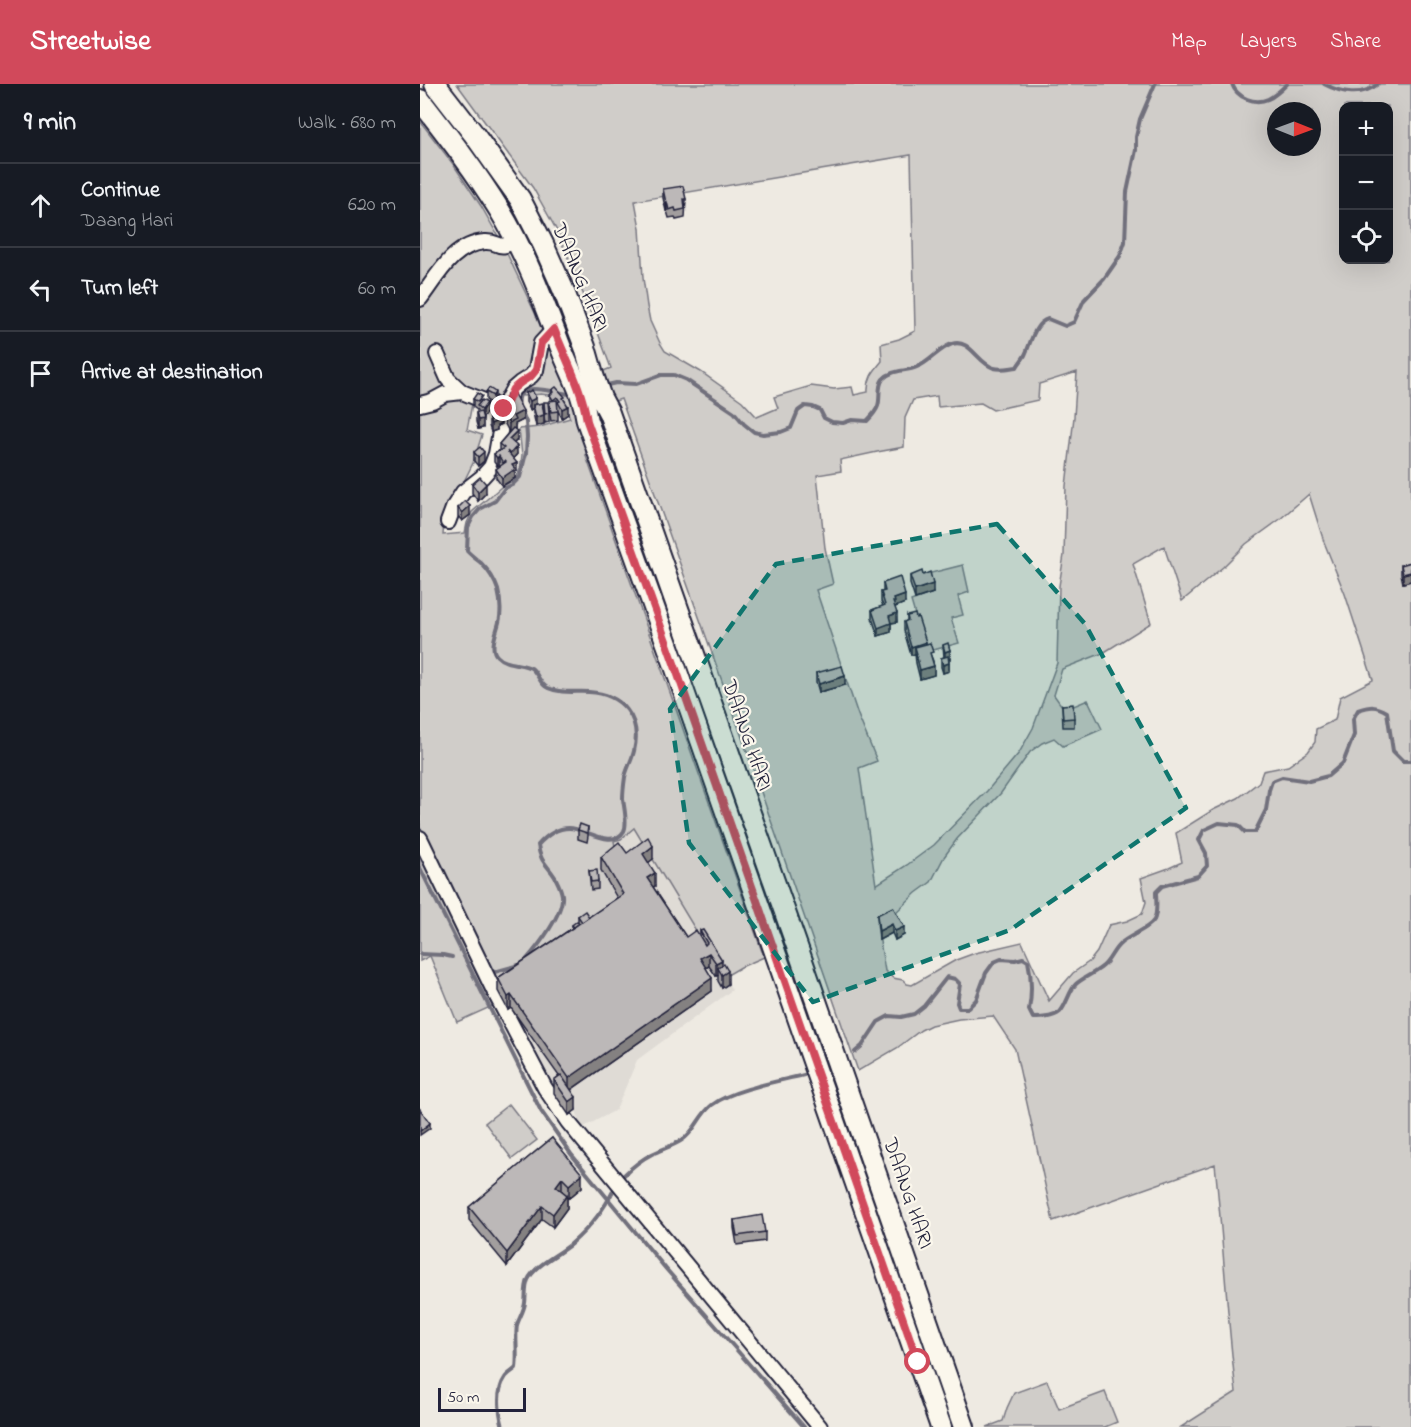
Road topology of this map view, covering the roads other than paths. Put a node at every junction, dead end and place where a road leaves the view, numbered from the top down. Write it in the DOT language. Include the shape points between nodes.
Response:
graph roads {
  1 [pos="435,84"];
  2 [pos="420,100"];
  3 [pos="516,240"];
  4 [pos="420,299"];
  5 [pos="554,329"];
  6 [pos="437,354"];
  7 [pos="585,378"];
  8 [pos="462,392"];
  9 [pos="593,401"];
  10 [pos="420,404"];
  11 [pos="504,409"];
  12 [pos="448,522"];
  13 [pos="726,746"];
  14 [pos="706,754"];
  15 [pos="420,838"];
  16 [pos="820,1427"];
  17 [pos="941,1427"];
  18 [pos="964,1427"];
  1 -- 7 [label="main road, DAANG HARI" via="520,199 543,244 585,347"];
  2 -- 3 [label="main road, DAANG HARI" via="454,143"];
  3 -- 4 [label="street" via="502,247 484,242 463,249 451,257"];
  3 -- 5 [label="main road, DAANG HARI"];
  5 -- 7 [label="main road, DAANG HARI"];
  5 -- 11 [label="street" via="541,343 536,370 513,389"];
  6 -- 8 [label="street" via="448,379"];
  7 -- 9 [label="main road, DAANG HARI"];
  8 -- 10 [label="street"];
  8 -- 11 [label="street"];
  9 -- 13 [label="main road, DAANG HARI" via="609,412"];
  9 -- 14 [label="main road, DAANG HARI" via="587,421"];
  11 -- 12 [label="street" via="491,467 463,492"];
  13 -- 14 [label="main road"];
  13 -- 18 [label="main road, DAANG HARI"];
  14 -- 17 [label="main road, DAANG HARI"];
  15 -- 16 [label="street" via="495,993 545,1088 568,1122"];
}
